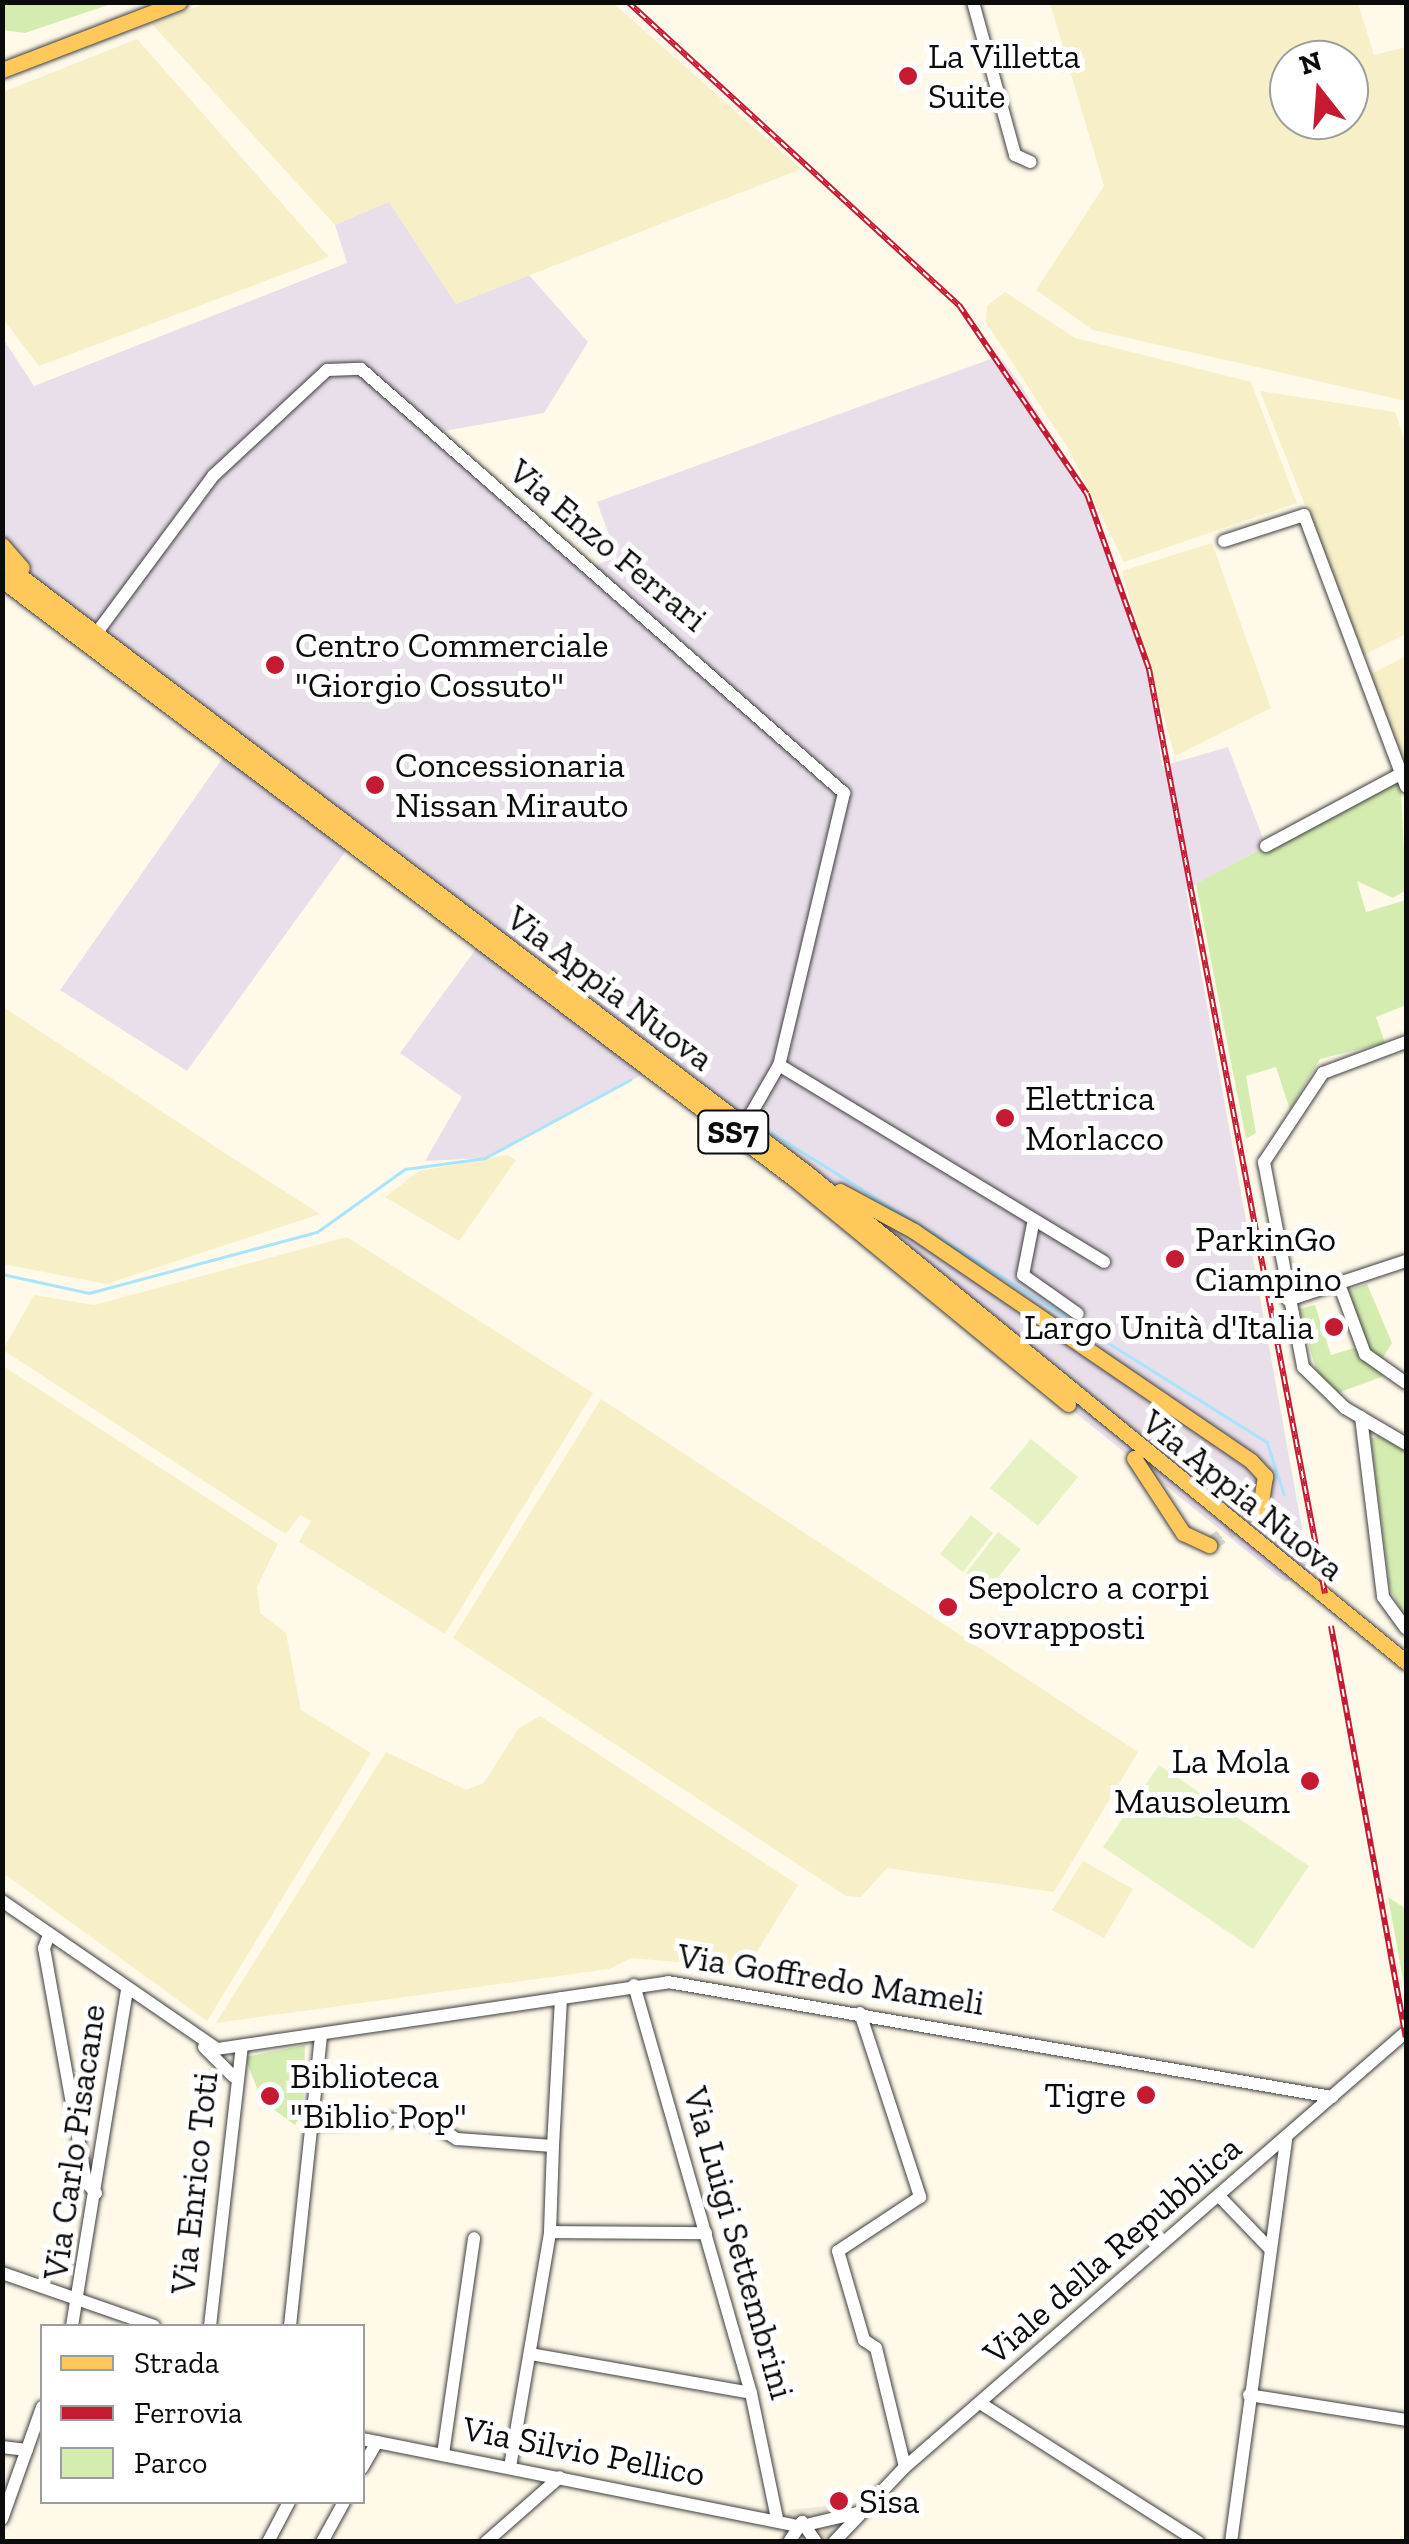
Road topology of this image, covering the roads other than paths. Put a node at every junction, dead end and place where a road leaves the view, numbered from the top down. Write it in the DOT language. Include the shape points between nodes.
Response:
graph roads {
  1 [pos="179,2"];
  2 [pos="973,2"];
  3 [pos="2,70"];
  4 [pos="1031,162"];
  5 [pos="1224,541"];
  6 [pos="2,545"];
  7 [pos="2,562"];
  8 [pos="2,580"];
  9 [pos="2,594"];
  10 [pos="46,607"];
  11 [pos="94,636"];
  12 [pos="1404,781"];
  13 [pos="1266,846"];
  14 [pos="1406,1042"];
  15 [pos="779,1065"];
  16 [pos="744,1126"];
  17 [pos="807,1174"];
  18 [pos="1033,1224"];
  19 [pos="1406,1261"];
  20 [pos="1104,1262"];
  21 [pos="1339,1284"];
  22 [pos="1288,1300"];
  23 [pos="1078,1314"];
  24 [pos="1406,1383"];
  25 [pos="1361,1418"];
  26 [pos="1406,1444"];
  27 [pos="1134,1458"];
  28 [pos="1260,1508"];
  29 [pos="1209,1545"];
  30 [pos="1406,1628"];
  31 [pos="1406,1662"];
  32 [pos="1406,1675"];
  33 [pos="2,1901"];
  34 [pos="49,1935"];
  35 [pos="634,1985"];
  36 [pos="126,1992"];
  37 [pos="562,1998"];
  38 [pos="860,2013"];
  39 [pos="1406,2032"];
  40 [pos="321,2035"];
  41 [pos="201,2043"];
  42 [pos="242,2047"];
  43 [pos="234,2076"];
  44 [pos="1332,2097"];
  45 [pos="312,2124"];
  46 [pos="1286,2138"];
  47 [pos="553,2146"];
  48 [pos="96,2193"];
  49 [pos="1219,2196"];
  50 [pos="550,2232"];
  51 [pos="706,2233"];
  52 [pos="474,2238"];
  53 [pos="1268,2248"];
  54 [pos="2,2273"];
  55 [pos="81,2301"];
  56 [pos="73,2324"];
  57 [pos="148,2324"];
  58 [pos="210,2324"];
  59 [pos="290,2324"];
  60 [pos="530,2354"];
  61 [pos="751,2393"];
  62 [pos="1249,2395"];
  63 [pos="980,2403"];
  64 [pos="40,2413"];
  65 [pos="1406,2420"];
  66 [pos="370,2440"];
  67 [pos="2,2446"];
  68 [pos="27,2450"];
  69 [pos="442,2454"];
  70 [pos="905,2466"];
  71 [pos="510,2467"];
  72 [pos="560,2477"];
  73 [pos="287,2504"];
  74 [pos="343,2504"];
  75 [pos="856,2513"];
  76 [pos="2,2519"];
  77 [pos="777,2519"];
  78 [pos="810,2524"];
  79 [pos="794,2525"];
  80 [pos="268,2542"];
  81 [pos="322,2542"];
  82 [pos="486,2542"];
  83 [pos="790,2542"];
  84 [pos="816,2542"];
  85 [pos="834,2542"];
  86 [pos="1198,2542"];
  87 [pos="1231,2542"];
  1 -- 3 [label="main road"];
  2 -- 4 [label="street" via="1015,155"];
  5 -- 12 [label="street" via="1304,515"];
  6 -- 10 [label="main road"];
  7 -- 10 [label="main road, Via Appia Nuova / SS7"];
  8 -- 10 [label="main road, Via Appia Nuova / SS7"];
  9 -- 10 [label="main road"];
  10 -- 11 [label="main road, Via Appia Nuova / SS7"];
  10 -- 27 [label="main road, Via Appia Nuova / SS7" via="794,1178"];
  11 -- 15 [label="street, Via Enzo Ferrari" via="214,476 327,370 358,366 842,789 847,812"];
  11 -- 16 [label="main road, Via Appia Nuova / SS7"];
  12 -- 13 [label="street"];
  14 -- 22 [label="street" via="1323,1073 1298,1120 1267,1149"];
  15 -- 16 [label="street, Via Enzo Ferrari"];
  15 -- 18 [label="street"];
  16 -- 17 [label="main road, Via Appia Nuova / SS7"];
  17 -- 28 [label="main road" via="914,1231 1252,1461 1265,1476"];
  17 -- 31 [label="main road, Via Appia Nuova / SS7"];
  18 -- 20 [label="street"];
  18 -- 23 [label="street" via="1022,1275"];
  19 -- 21 [label="street"];
  21 -- 22 [label="street"];
  21 -- 24 [label="street" via="1363,1351"];
  22 -- 25 [label="street" via="1306,1371"];
  25 -- 26 [label="street"];
  25 -- 30 [label="street" via="1383,1596"];
  27 -- 29 [label="main road" via="1183,1533"];
  27 -- 32 [label="main road, Via Appia Nuova / SS7"];
  33 -- 34 [label="street, Via Goffredo Mameli"];
  34 -- 36 [label="street, Via Goffredo Mameli"];
  34 -- 48 [label="street" via="44,1948 86,2184"];
  35 -- 37 [label="street, Via Goffredo Mameli"];
  35 -- 38 [label="street, Via Goffredo Mameli" via="668,1982"];
  35 -- 51 [label="street, Via Luigi Settembrini"];
  36 -- 41 [label="street, Via Goffredo Mameli"];
  36 -- 48 [label="street, Via Carlo Pisacane"];
  37 -- 40 [label="street, Via Goffredo Mameli"];
  37 -- 47 [label="street"];
  38 -- 44 [label="street, Via Goffredo Mameli"];
  38 -- 70 [label="street" via="920,2197 838,2250 864,2340 876,2348"];
  39 -- 44 [label="street, Viale della Repubblica"];
  40 -- 42 [label="street, Via Goffredo Mameli"];
  40 -- 45 [label="street"];
  41 -- 42 [label="street, Via Goffredo Mameli"];
  41 -- 43 [label="street, Via Goffredo Mameli"];
  42 -- 43 [label="street, Via Enrico Toti"];
  43 -- 58 [label="street, Via Enrico Toti"];
  44 -- 46 [label="street, Viale della Repubblica"];
  45 -- 47 [label="street" via="423,2118 457,2139"];
  45 -- 59 [label="street"];
  46 -- 49 [label="street, Viale della Repubblica"];
  46 -- 53 [label="street"];
  47 -- 50 [label="street"];
  48 -- 55 [label="street, Via Carlo Pisacane"];
  49 -- 53 [label="street"];
  49 -- 63 [label="street, Viale della Repubblica"];
  50 -- 51 [label="street"];
  50 -- 60 [label="street"];
  51 -- 61 [label="street, Via Luigi Settembrini"];
  52 -- 69 [label="street"];
  53 -- 62 [label="street"];
  54 -- 55 [label="street"];
  55 -- 56 [label="street, Via Carlo Pisacane"];
  55 -- 57 [label="street"];
  60 -- 61 [label="street"];
  60 -- 71 [label="street"];
  61 -- 77 [label="street, Via Luigi Settembrini"];
  62 -- 65 [label="street"];
  62 -- 87 [label="street"];
  63 -- 70 [label="street, Viale della Repubblica"];
  63 -- 86 [label="street"];
  64 -- 68 [label="street"];
  66 -- 69 [label="street, Via Silvio Pellico"];
  67 -- 68 [label="street"];
  68 -- 76 [label="street"];
  69 -- 71 [label="street, Via Silvio Pellico"];
  70 -- 75 [label="street, Viale della Repubblica"];
  71 -- 72 [label="street, Via Silvio Pellico"];
  72 -- 77 [label="street, Via Silvio Pellico"];
  72 -- 82 [label="street"];
  73 -- 80 [label="street"];
  74 -- 81 [label="street"];
  75 -- 78 [label="street"];
  75 -- 85 [label="street, Viale della Repubblica"];
  77 -- 79 [label="street, Via Silvio Pellico"];
  78 -- 79 [label="street"];
  78 -- 84 [label="street"];
  79 -- 83 [label="street"];
}
